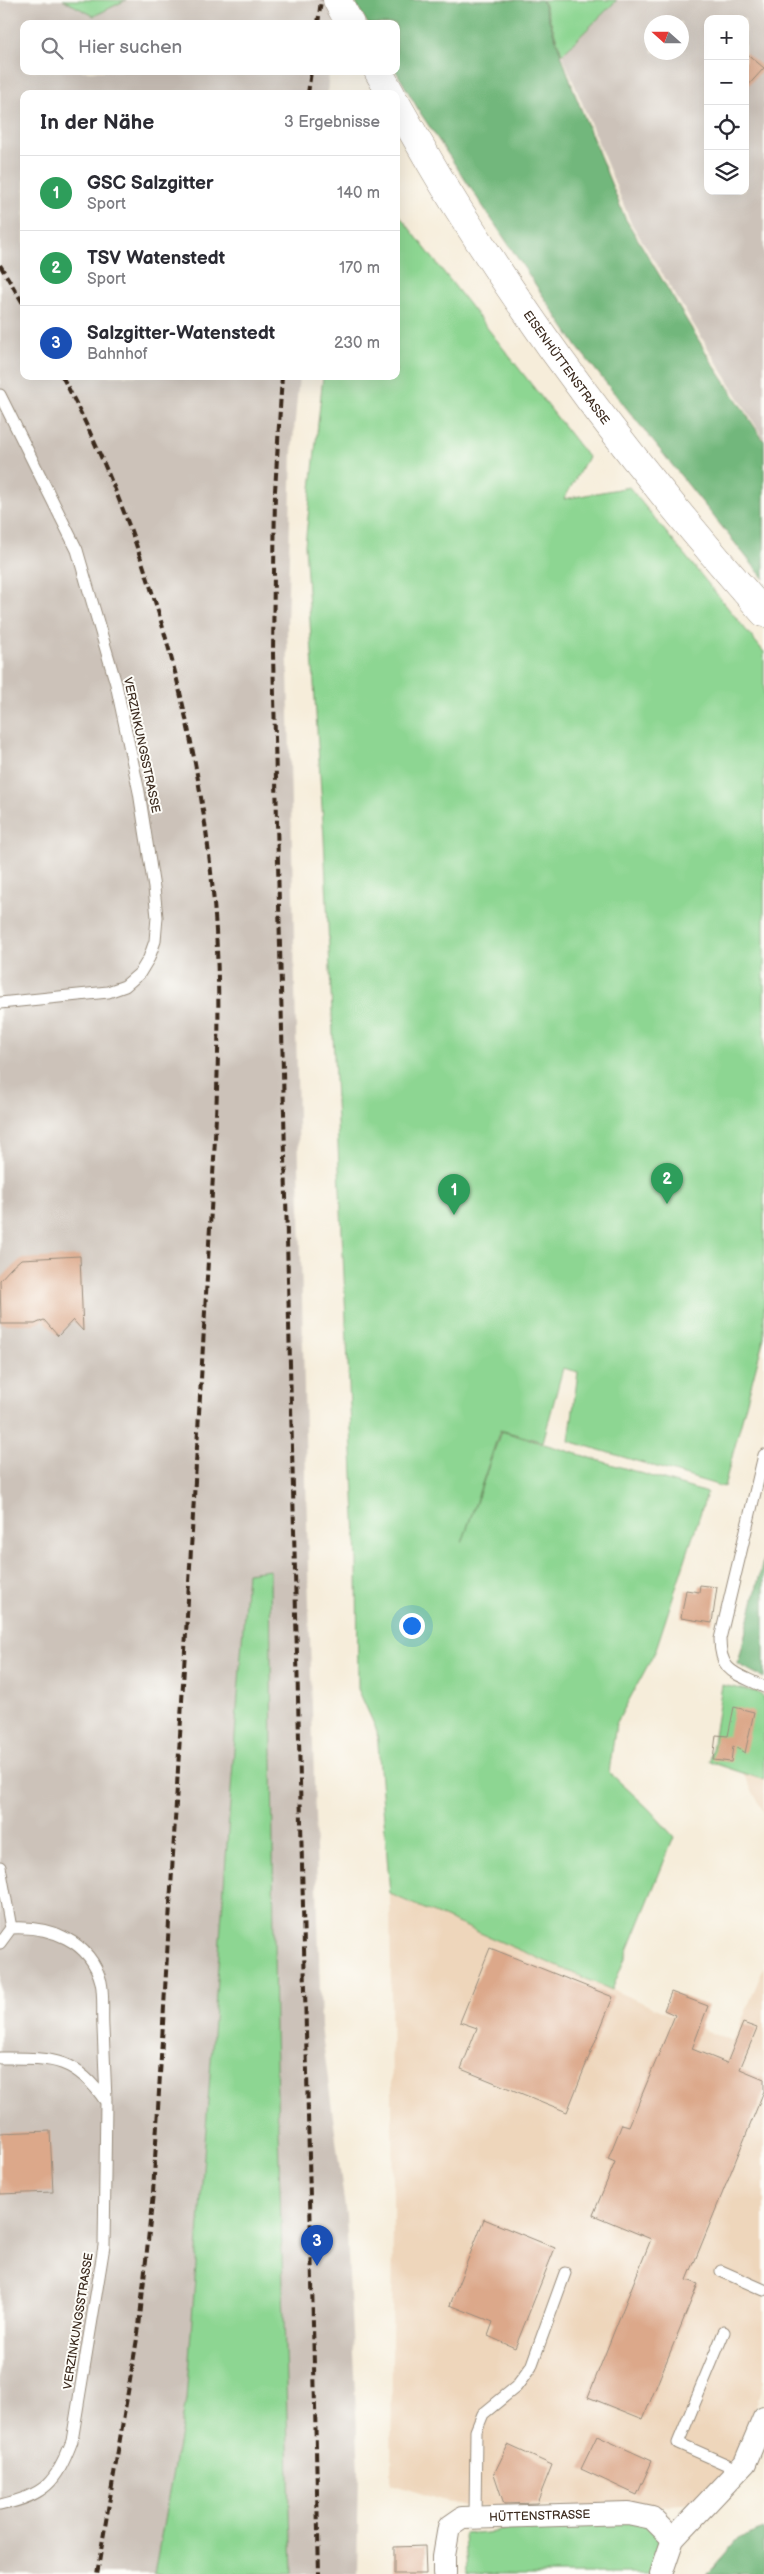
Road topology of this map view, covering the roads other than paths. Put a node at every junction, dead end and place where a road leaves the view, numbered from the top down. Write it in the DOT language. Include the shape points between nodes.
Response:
graph roads {
  1 [pos="337,0"];
  2 [pos="348,20"];
  3 [pos="380,75"];
  4 [pos="389,90"];
  5 [pos="400,110"];
  6 [pos="0,395"];
  7 [pos="764,613"];
  8 [pos="0,1003"];
  9 [pos="764,1455"];
  10 [pos="764,1687"];
  11 [pos="0,1867"];
  12 [pos="11,1928"];
  13 [pos="0,1943"];
  14 [pos="0,2058"];
  15 [pos="106,2102"];
  16 [pos="721,2271"];
  17 [pos="565,2273"];
  18 [pos="764,2290"];
  19 [pos="724,2332"];
  20 [pos="764,2418"];
  21 [pos="749,2466"];
  22 [pos="0,2505"];
  23 [pos="475,2517"];
  24 [pos="673,2539"];
  25 [pos="444,2574"];
  26 [pos="661,2574"];
  1 -- 2 [label="street"];
  3 -- 4 [label="street"];
  5 -- 7 [label="street, EISENHÜTTENSTRASSE" via="465,220 550,346 664,495"];
  6 -- 8 [label="lane, VERZINKUNGSSTRASSE" via="77,550 120,702 139,792 157,916 155,941 149,958 140,973 125,986 108,992"];
  9 -- 10 [label="lane" via="720,1639 720,1658 727,1668"];
  11 -- 12 [label="lane"];
  12 -- 13 [label="lane"];
  12 -- 15 [label="lane, VERZINKUNGSSTRASSE" via="33,1927 54,1932 76,1942 92,1960 101,1982"];
  14 -- 15 [label="lane" via="44,2058 64,2063 93,2083"];
  15 -- 22 [label="lane, VERZINKUNGSSTRASSE" via="104,2246 72,2441 62,2468 46,2486 26,2500"];
  16 -- 18 [label="lane"];
  17 -- 23 [label="lane" via="531,2367 516,2387 483,2414 476,2431"];
  19 -- 21 [label="lane" via="678,2443"];
  20 -- 21 [label="street"];
  21 -- 24 [label="street"];
  23 -- 24 [label="street, HÜTTENSTRASSE" via="628,2513 652,2518"];
  23 -- 25 [label="street, HÜTTENSTRASSE" via="462,2518 449,2527"];
  24 -- 26 [label="street"];
}
